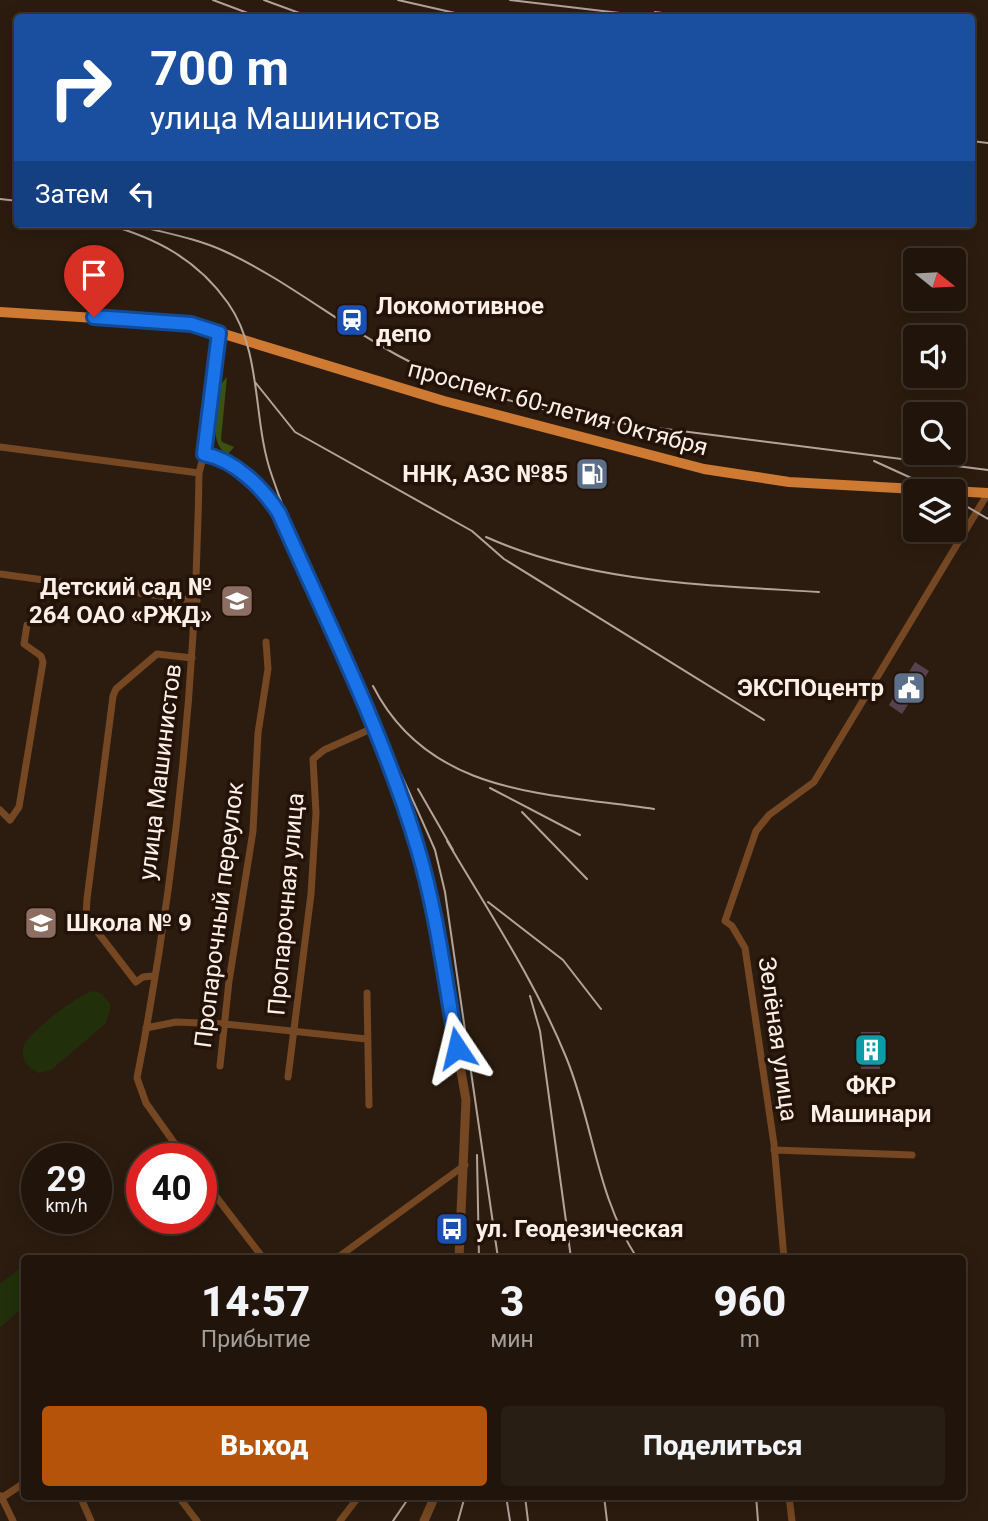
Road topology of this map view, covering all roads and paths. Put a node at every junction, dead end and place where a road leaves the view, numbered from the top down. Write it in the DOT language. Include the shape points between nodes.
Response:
graph roads {
  1 [pos="0,312"];
  2 [pos="219,333"];
  3 [pos="0,447"];
  4 [pos="204,454"];
  5 [pos="199,473"];
  6 [pos="988,493"];
  7 [pos="0,574"];
  8 [pos="197,601"];
  9 [pos="27,625"];
  10 [pos="267,642"];
  11 [pos="192,658"];
  12 [pos="373,728"];
  13 [pos="0,810"];
  14 [pos="153,976"];
  15 [pos="367,993"];
  16 [pos="225,1024"];
  17 [pos="146,1028"];
  18 [pos="294,1030"];
  19 [pos="366,1039"];
  20 [pos="220,1066"];
  21 [pos="288,1077"];
  22 [pos="369,1105"];
  23 [pos="174,1143"];
  24 [pos="774,1150"];
  25 [pos="912,1154"];
  26 [pos="465,1165"];
  27 [pos="217,1198"];
  28 [pos="261,1255"];
  29 [pos="341,1255"];
  30 [pos="459,1255"];
  31 [pos="784,1255"];
  32 [pos="21,1485"];
  33 [pos="1,1498"];
  34 [pos="82,1500"];
  35 [pos="181,1500"];
  36 [pos="356,1500"];
  37 [pos="433,1500"];
  38 [pos="789,1500"];
  39 [pos="13,1521"];
  40 [pos="91,1521"];
  41 [pos="197,1521"];
  42 [pos="340,1521"];
  43 [pos="424,1521"];
  44 [pos="792,1521"];
  1 -- 2 [label="highway, проспект 60-летия Октября" via="160,321"];
  2 -- 4 [label="street, улица Машинистов"];
  2 -- 6 [label="highway, проспект 60-летия Октября" via="444,401 704,469 789,482"];
  3 -- 5 [label="street"];
  4 -- 5 [label="street, улица Машинистов"];
  4 -- 12 [label="street" via="237,468 279,513"];
  5 -- 8 [label="street, улица Машинистов"];
  6 -- 24 [label="street, Зелёная улица" via="814,782 769,815 747,849 724,921 745,948"];
  7 -- 8 [label="street"];
  8 -- 11 [label="street, улица Машинистов"];
  9 -- 13 [label="street" via="24,644 43,662 22,797 16,816 7,818"];
  10 -- 16 [label="street, Пропарочный переулок" via="253,831"];
  11 -- 14 [label="street, улица Машинистов" via="176,822"];
  11 -- 14 [label="street" via="158,654 116,689 88,886 86,917 136,982"];
  12 -- 18 [label="street, Пропарочная улица" via="313,759 316,813 311,894"];
  12 -- 26 [label="street" via="402,800 430,893 466,1100"];
  14 -- 17 [label="street, улица Машинистов"];
  15 -- 19 [label="street"];
  16 -- 17 [label="street" via="176,1022"];
  16 -- 18 [label="street"];
  16 -- 20 [label="street, Пропарочный переулок"];
  17 -- 23 [label="street, улица Машинистов" via="137,1078 146,1103"];
  18 -- 19 [label="street"];
  18 -- 21 [label="street, Пропарочная улица"];
  19 -- 22 [label="street"];
  24 -- 25 [label="street"];
  24 -- 31 [label="street, Зелёная улица"];
  26 -- 29 [label="street"];
  26 -- 30 [label="street"];
  27 -- 28 [label="street"];
  32 -- 33 [label="street"];
  33 -- 39 [label="street"];
  34 -- 40 [label="street"];
  35 -- 41 [label="street"];
  36 -- 42 [label="street"];
  37 -- 43 [label="street"];
  38 -- 44 [label="street"];
}
